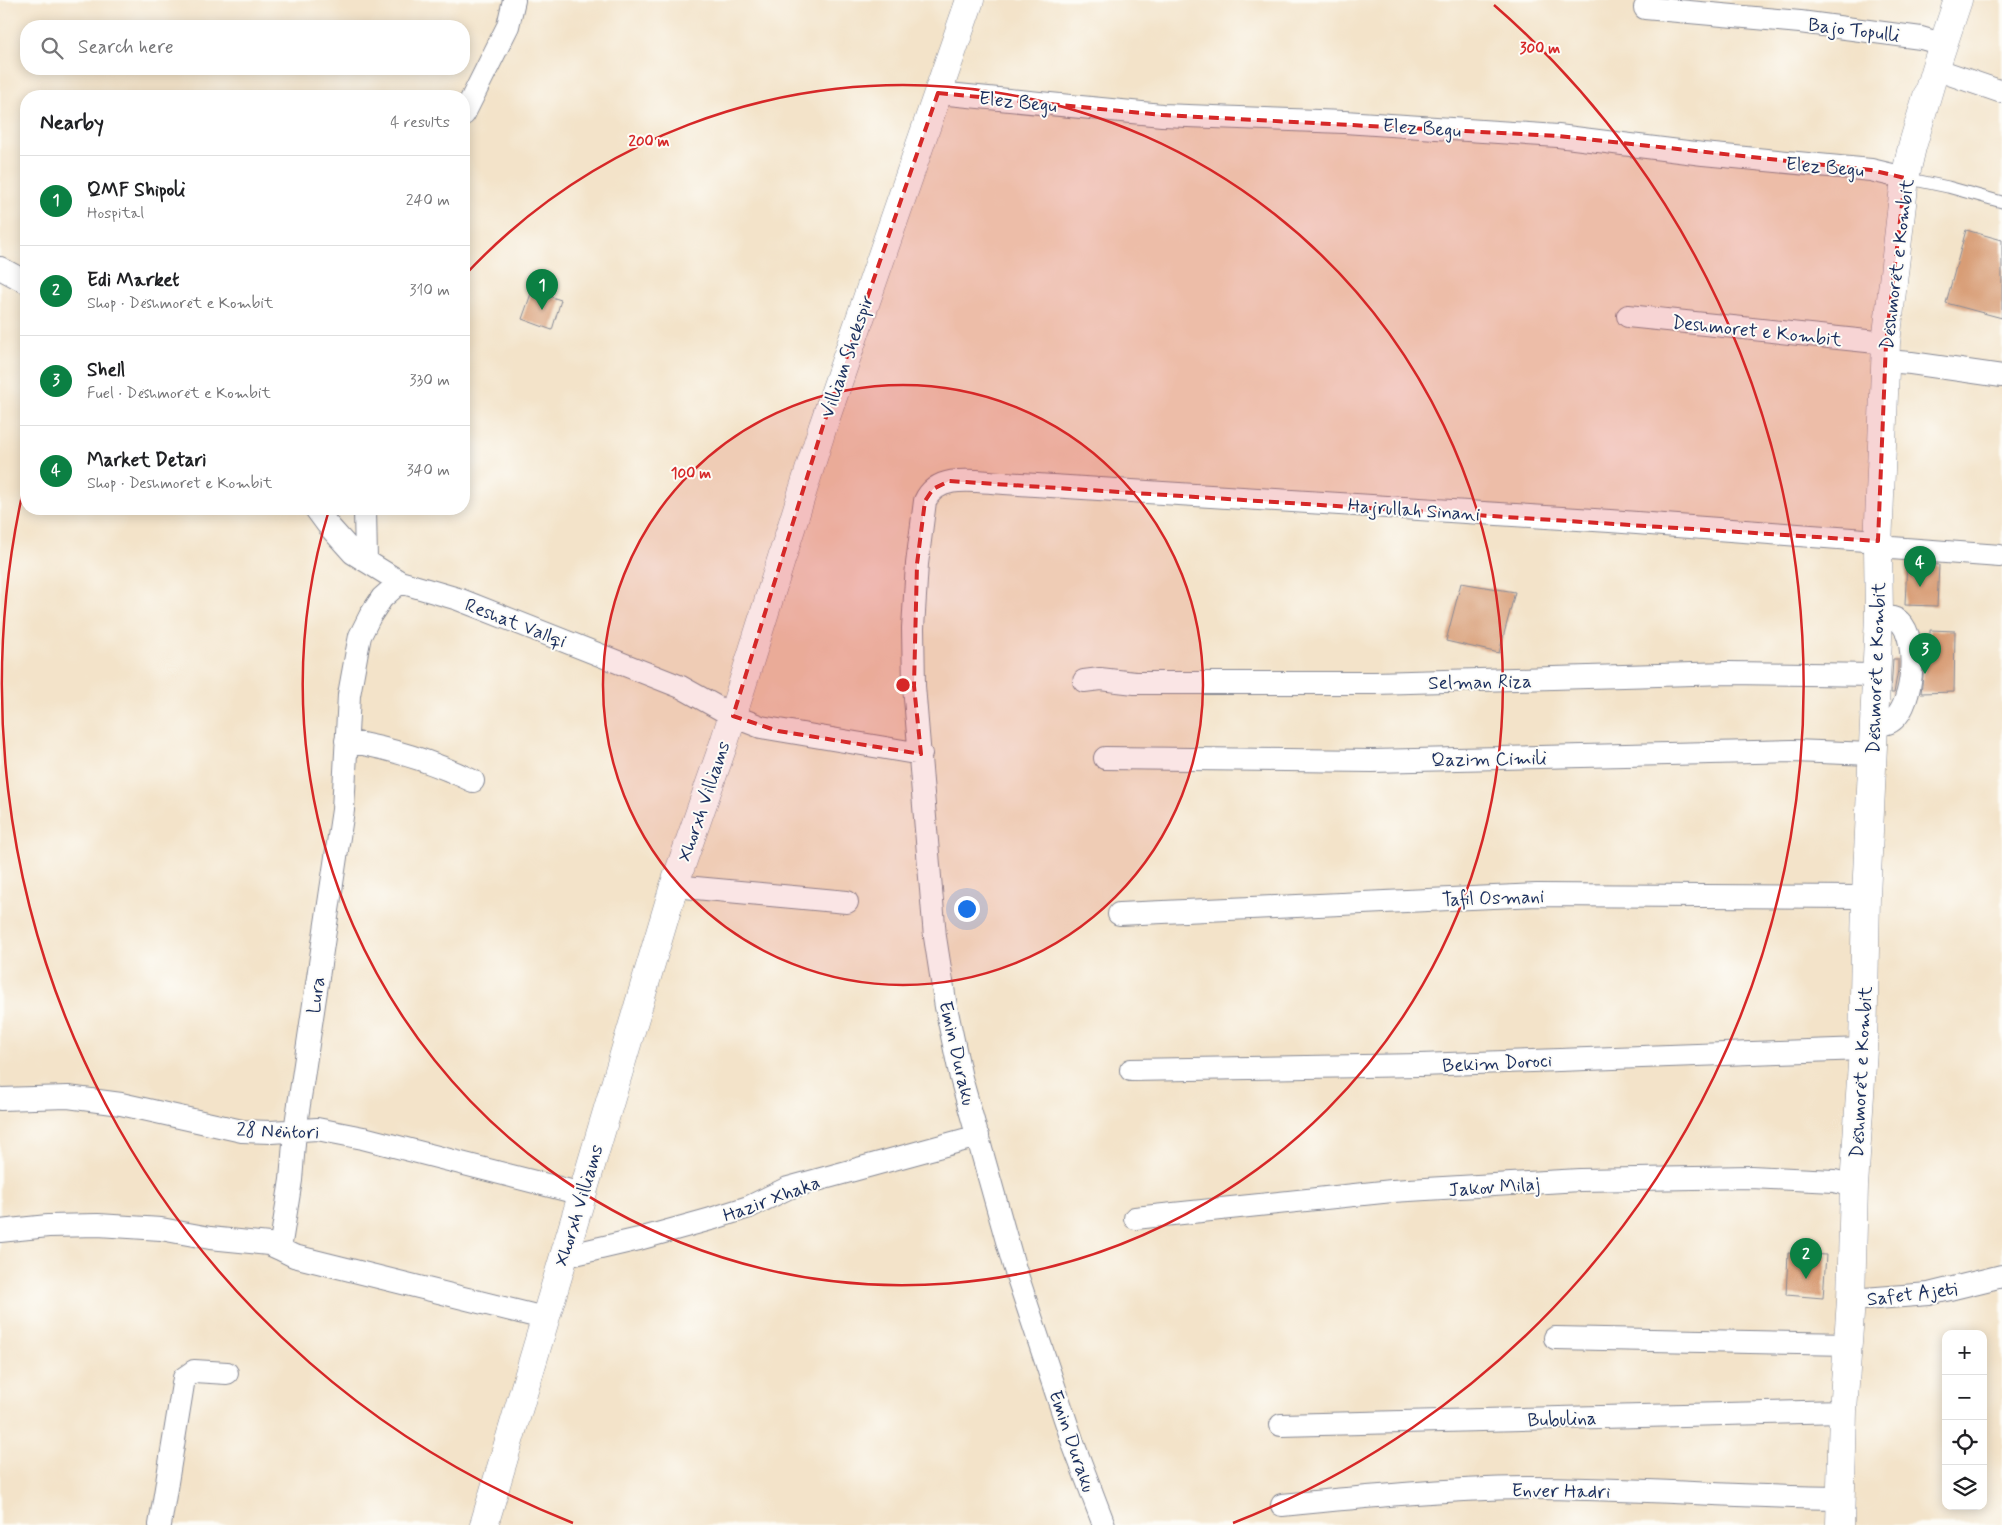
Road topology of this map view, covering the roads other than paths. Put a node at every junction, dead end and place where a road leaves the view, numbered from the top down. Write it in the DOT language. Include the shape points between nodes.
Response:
graph roads {
  1 [pos="514,0"];
  2 [pos="970,0"];
  3 [pos="1958,0"];
  4 [pos="1645,8"];
  5 [pos="1938,57"];
  6 [pos="2002,92"];
  7 [pos="938,93"];
  8 [pos="470,102"];
  9 [pos="1905,178"];
  10 [pos="2002,202"];
  11 [pos="0,268"];
  12 [pos="20,279"];
  13 [pos="1628,316"];
  14 [pos="1886,352"];
  15 [pos="2002,376"];
  16 [pos="949,481"];
  17 [pos="321,515"];
  18 [pos="365,515"];
  19 [pos="1878,544"];
  20 [pos="2000,556"];
  21 [pos="366,561"];
  22 [pos="400,582"];
  23 [pos="1879,616"];
  24 [pos="1876,675"];
  25 [pos="1084,681"];
  26 [pos="733,716"];
  27 [pos="1872,725"];
  28 [pos="346,742"];
  29 [pos="921,754"];
  30 [pos="1872,754"];
  31 [pos="1105,758"];
  32 [pos="473,781"];
  33 [pos="674,886"];
  34 [pos="1866,897"];
  35 [pos="847,902"];
  36 [pos="1119,914"];
  37 [pos="1864,1049"];
  38 [pos="1131,1070"];
  39 [pos="0,1099"];
  40 [pos="295,1131"];
  41 [pos="978,1136"];
  42 [pos="1854,1186"];
  43 [pos="582,1194"];
  44 [pos="1136,1218"];
  45 [pos="1184,1225"];
  46 [pos="0,1231"];
  47 [pos="280,1249"];
  48 [pos="562,1256"];
  49 [pos="2002,1276"];
  50 [pos="1852,1300"];
  51 [pos="544,1318"];
  52 [pos="1555,1338"];
  53 [pos="1849,1344"];
  54 [pos="226,1373"];
  55 [pos="1843,1411"];
  56 [pos="1281,1425"];
  57 [pos="1841,1498"];
  58 [pos="1282,1505"];
  59 [pos="160,1525"];
  60 [pos="484,1525"];
  61 [pos="1104,1525"];
  62 [pos="1840,1525"];
  1 -- 8 [label="street" via="508,26"];
  2 -- 7 [label="street, Villiam Shekspir"];
  3 -- 5 [label="street, Dëshmorët e Kombit"];
  4 -- 5 [label="street, Bajo Topulli" via="1800,22 1920,38"];
  5 -- 6 [label="street, Bajo Topulli"];
  5 -- 9 [label="street, Dëshmorët e Kombit"];
  7 -- 9 [label="street, Elez Begu" via="1162,115 1344,122 1558,136 1871,170"];
  7 -- 26 [label="street, Villiam Shekspir" via="823,426"];
  9 -- 10 [label="lane"];
  9 -- 14 [label="street, Dëshmorët e Kombit"];
  11 -- 12 [label="street"];
  13 -- 14 [label="street, Deshmoret e Kombit"];
  14 -- 15 [label="street, Deshmoret e Kombit" via="1912,363"];
  14 -- 19 [label="street, Dëshmorët e Kombit"];
  16 -- 19 [label="street, Hajrullah Sinani" via="1610,521"];
  16 -- 29 [label="street, Emin Duraku" via="933,488 925,501 917,564 914,686"];
  17 -- 21 [label="street, Reshat Vallqi" via="341,542"];
  18 -- 21 [label="street"];
  19 -- 20 [label="street"];
  19 -- 23 [label="street, Dëshmorët e Kombit"];
  21 -- 22 [label="street, Reshat Vallqi"];
  22 -- 26 [label="street, Reshat Vallqi" via="458,599 681,687"];
  22 -- 28 [label="street, Lura" via="382,598 360,636 349,695"];
  23 -- 24 [label="street, Dëshmorët e Kombit"];
  23 -- 27 [label="street" via="1893,618 1906,629 1910,641 1910,682 1908,698 1894,720"];
  24 -- 25 [label="street, Selman Riza" via="1728,673 1375,683"];
  24 -- 27 [label="street, Dëshmorët e Kombit"];
  26 -- 29 [label="street" via="778,731"];
  26 -- 33 [label="street, Xhorxh Villiams"];
  27 -- 30 [label="street, Dëshmorët e Kombit"];
  28 -- 32 [label="street" via="385,748"];
  28 -- 40 [label="street, Lura" via="342,810"];
  29 -- 41 [label="street, Emin Duraku" via="938,955 961,1078"];
  30 -- 31 [label="street, Qazim Cimili" via="1793,751 1372,760"];
  30 -- 34 [label="street, Dëshmorët e Kombit"];
  33 -- 35 [label="street, Xhorxh Villiams"];
  33 -- 43 [label="street, Xhorxh Villiams"];
  34 -- 36 [label="street, Tafil Osmani" via="1537,895"];
  34 -- 37 [label="street, Dëshmorët e Kombit"];
  37 -- 38 [label="street, Bekim Doroci" via="1420,1065"];
  37 -- 42 [label="street, Dëshmorët e Kombit"];
  39 -- 40 [label="street, 28 Nëntori" via="68,1097 121,1104 242,1131"];
  40 -- 43 [label="street, 28 Nëntori" via="317,1129 363,1138"];
  40 -- 47 [label="street, Lura"];
  41 -- 48 [label="street, Hazir Xhaka" via="788,1188 749,1207 711,1219"];
  41 -- 61 [label="street, Emin Duraku" via="1014,1266"];
  42 -- 44 [label="street, Jakov Milaj" via="1834,1181 1750,1177 1580,1180 1382,1192"];
  42 -- 45 [label="street" via="1831,1190 1676,1187 1411,1200"];
  42 -- 50 [label="street, Dëshmorët e Kombit"];
  43 -- 48 [label="street, Xhorxh Villiams"];
  46 -- 47 [label="street" via="48,1226 130,1226 270,1244"];
  47 -- 51 [label="street" via="294,1256"];
  48 -- 51 [label="street, Xhorxh Villiams"];
  49 -- 50 [label="street, Safet Ajeti" via="1929,1294"];
  50 -- 53 [label="street, Dëshmorët e Kombit"];
  51 -- 60 [label="street, Xhorxh Villiams"];
  52 -- 53 [label="street"];
  53 -- 55 [label="street, Dëshmorët e Kombit"];
  54 -- 59 [label="street" via="194,1371 184,1378"];
  55 -- 56 [label="street, Bubulina"];
  55 -- 57 [label="street, Dëshmorët e Kombit"];
  57 -- 58 [label="street, Enver Hadri" via="1526,1488"];
  57 -- 62 [label="street, Dëshmorët e Kombit"];
}
